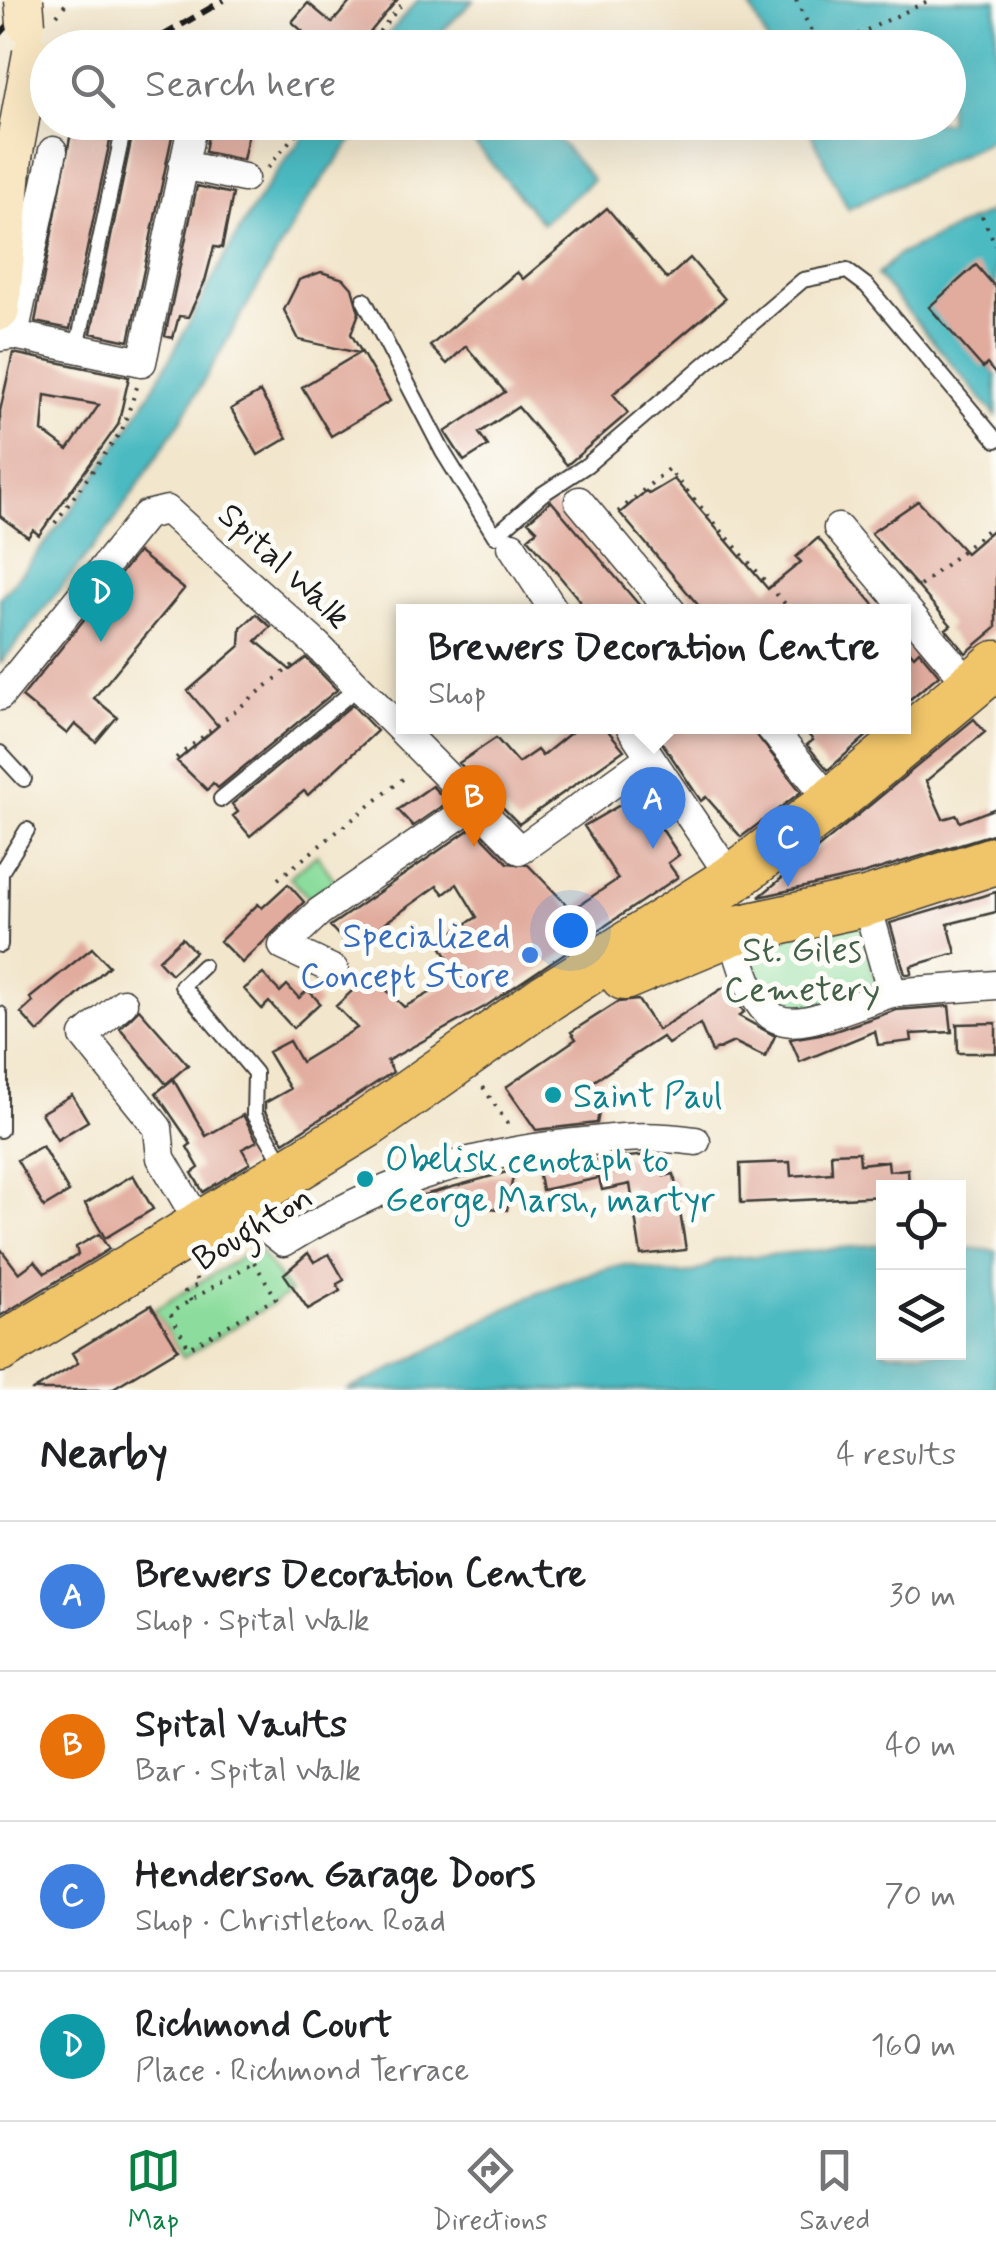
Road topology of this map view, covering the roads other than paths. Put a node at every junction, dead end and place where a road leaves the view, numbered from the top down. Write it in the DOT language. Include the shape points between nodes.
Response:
graph roads {
  1 [pos="27,26"];
  2 [pos="121,140"];
  3 [pos="189,140"];
  4 [pos="53,151"];
  5 [pos="184,165"];
  6 [pos="244,178"];
  7 [pos="364,300"];
  8 [pos="5,328"];
  9 [pos="77,348"];
  10 [pos="996,440"];
  11 [pos="579,501"];
  12 [pos="838,528"];
  13 [pos="512,546"];
  14 [pos="549,604"];
  15 [pos="665,604"];
  16 [pos="903,604"];
  17 [pos="911,611"];
  18 [pos="984,676"];
  19 [pos="358,687"];
  20 [pos="0,696"];
  21 [pos="396,726"];
  22 [pos="404,734"];
  23 [pos="635,734"];
  24 [pos="776,734"];
  25 [pos="0,753"];
  26 [pos="650,757"];
  27 [pos="24,779"];
  28 [pos="221,799"];
  29 [pos="832,802"];
  30 [pos="475,804"];
  31 [pos="27,830"];
  32 [pos="996,860"];
  33 [pos="732,878"];
  34 [pos="866,902"];
  35 [pos="746,927"];
  36 [pos="0,945"];
  37 [pos="203,966"];
  38 [pos="334,970"];
  39 [pos="996,984"];
  40 [pos="892,993"];
  41 [pos="123,1003"];
  42 [pos="0,1014"];
  43 [pos="0,1130"];
  44 [pos="696,1141"];
  45 [pos="290,1173"];
  46 [pos="260,1223"];
  47 [pos="194,1265"];
  48 [pos="0,1348"];
  49 [pos="0,1380"];
  1 -- 8 [label="street, bridge"];
  2 -- 9 [label="lane"];
  3 -- 5 [label="street"];
  4 -- 8 [label="street"];
  5 -- 6 [label="street"];
  5 -- 9 [label="street" via="140,374"];
  7 -- 10 [label="lane" via="494,536 803,280 820,275 846,271 867,286"];
  8 -- 9 [label="street"];
  11 -- 15 [label="street"];
  12 -- 16 [label="street"];
  13 -- 14 [label="street"];
  17 -- 18 [label="street"];
  18 -- 29 [label="highway, Boughton"];
  19 -- 20 [label="street, Spital Walk" via="182,519 158,509"];
  19 -- 21 [label="street, Spital Walk"];
  19 -- 28 [label="lane"];
  22 -- 30 [label="street, Spital Walk"];
  23 -- 26 [label="street"];
  24 -- 29 [label="street"];
  25 -- 27 [label="lane"];
  26 -- 30 [label="street, Spital Walk" via="520,850"];
  26 -- 33 [label="street"];
  29 -- 33 [label="highway, Boughton"];
  30 -- 38 [label="street" via="319,912 283,946"];
  31 -- 36 [label="lane" via="1,872"];
  32 -- 34 [label="highway, Boughton"];
  33 -- 35 [label="highway"];
  33 -- 45 [label="highway, Boughton"];
  34 -- 35 [label="highway, Boughton"];
  34 -- 40 [label="street"];
  35 -- 40 [label="street" via="746,987 772,1020 790,1025"];
  35 -- 46 [label="highway, Boughton" via="626,975 386,1147"];
  37 -- 45 [label="lane" via="182,986 255,1073 254,1115"];
  39 -- 40 [label="street"];
  41 -- 47 [label="street" via="84,1036 158,1128"];
  42 -- 43 [label="lane"];
  44 -- 46 [label="street" via="644,1134 495,1152 352,1201 284,1242"];
  45 -- 47 [label="highway, Boughton"];
  46 -- 47 [label="highway, Boughton"];
  47 -- 48 [label="highway, Boughton"];
  47 -- 49 [label="highway, Boughton"];
}
